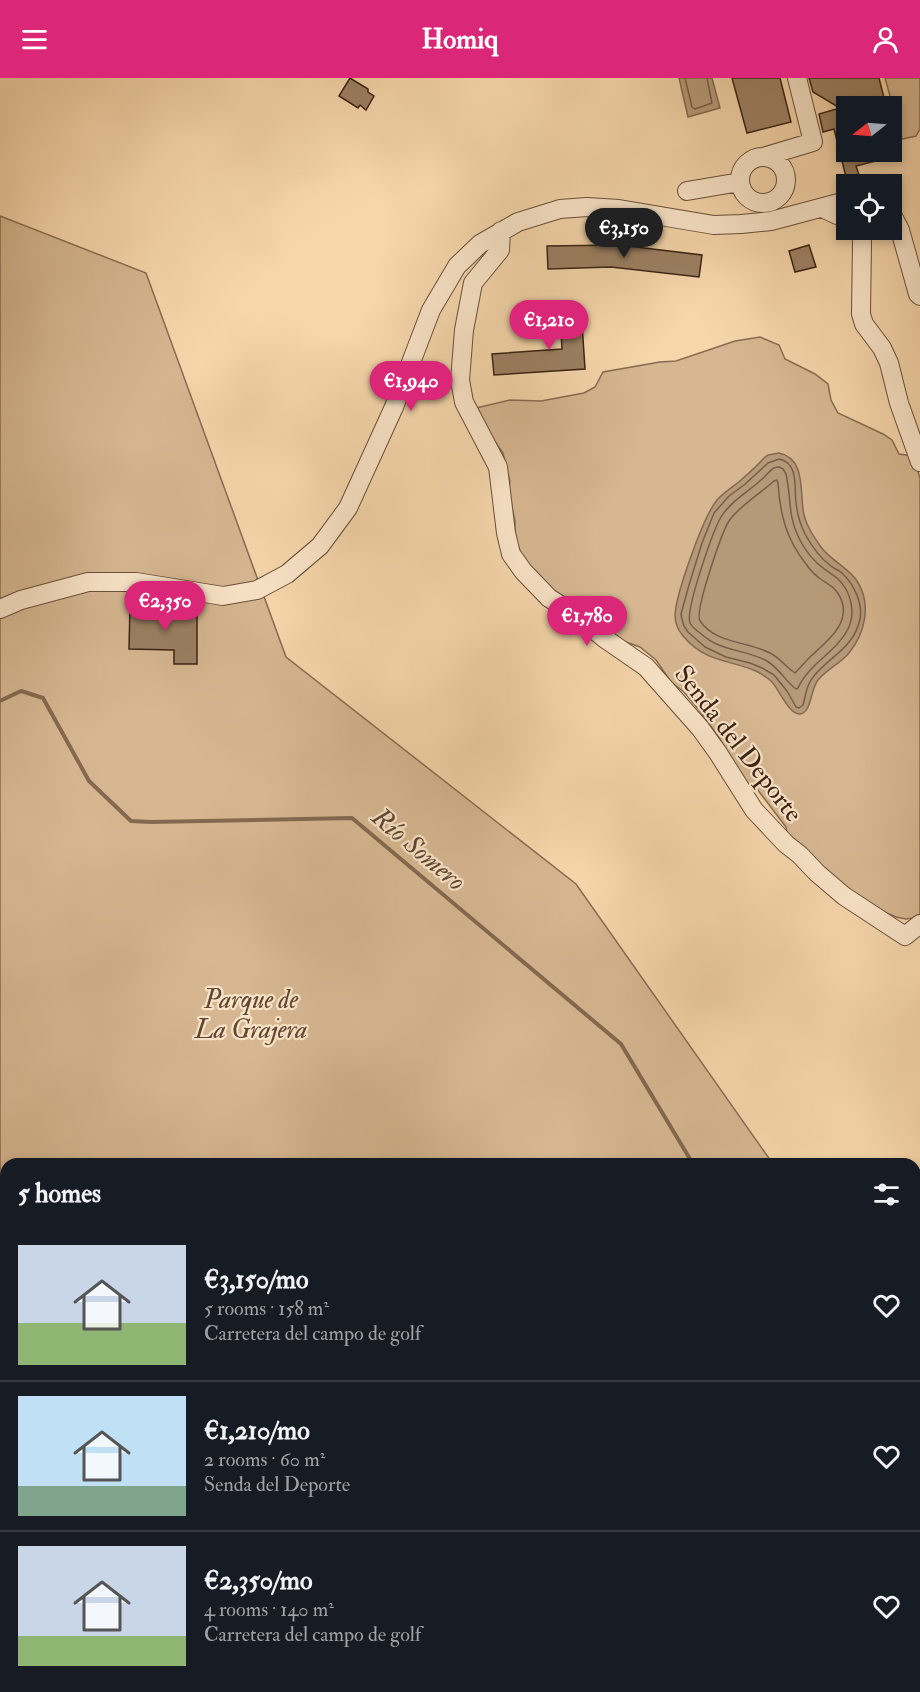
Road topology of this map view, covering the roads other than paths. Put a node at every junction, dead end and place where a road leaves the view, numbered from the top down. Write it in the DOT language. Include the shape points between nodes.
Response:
graph roads {
  1 [pos="797,78"];
  2 [pos="763,157"];
  3 [pos="740,182"];
  4 [pos="687,191"];
  5 [pos="765,202"];
  6 [pos="836,204"];
  7 [pos="819,209"];
  8 [pos="836,215"];
  9 [pos="771,221"];
  10 [pos="501,231"];
  11 [pos="902,237"];
  12 [pos="862,240"];
  13 [pos="920,296"];
  14 [pos="920,462"];
  15 [pos="0,609"];
  16 [pos="920,924"];
  1 -- 2 [label="street" via="813,142"];
  2 -- 3 [label="street" via="744,167"];
  2 -- 5 [label="street" via="783,167 786,182 779,196"];
  3 -- 4 [label="street"];
  3 -- 5 [label="street" via="752,199"];
  5 -- 9 [label="street"];
  6 -- 7 [label="street"];
  7 -- 8 [label="street"];
  7 -- 9 [label="street"];
  9 -- 10 [label="street" via="714,225 587,207 560,209"];
  10 -- 15 [label="street" via="457,266 431,310 394,407 348,508 320,546 288,574 257,590 223,596 136,582 88,582"];
  10 -- 16 [label="street, Senda del Deporte" via="500,250 472,283 459,380 464,402 498,467 511,554 549,598 646,668 672,695 718,753 754,810 817,873 905,936"];
  11 -- 13 [label="street"];
  12 -- 14 [label="street" via="861,314 890,363"];
}
